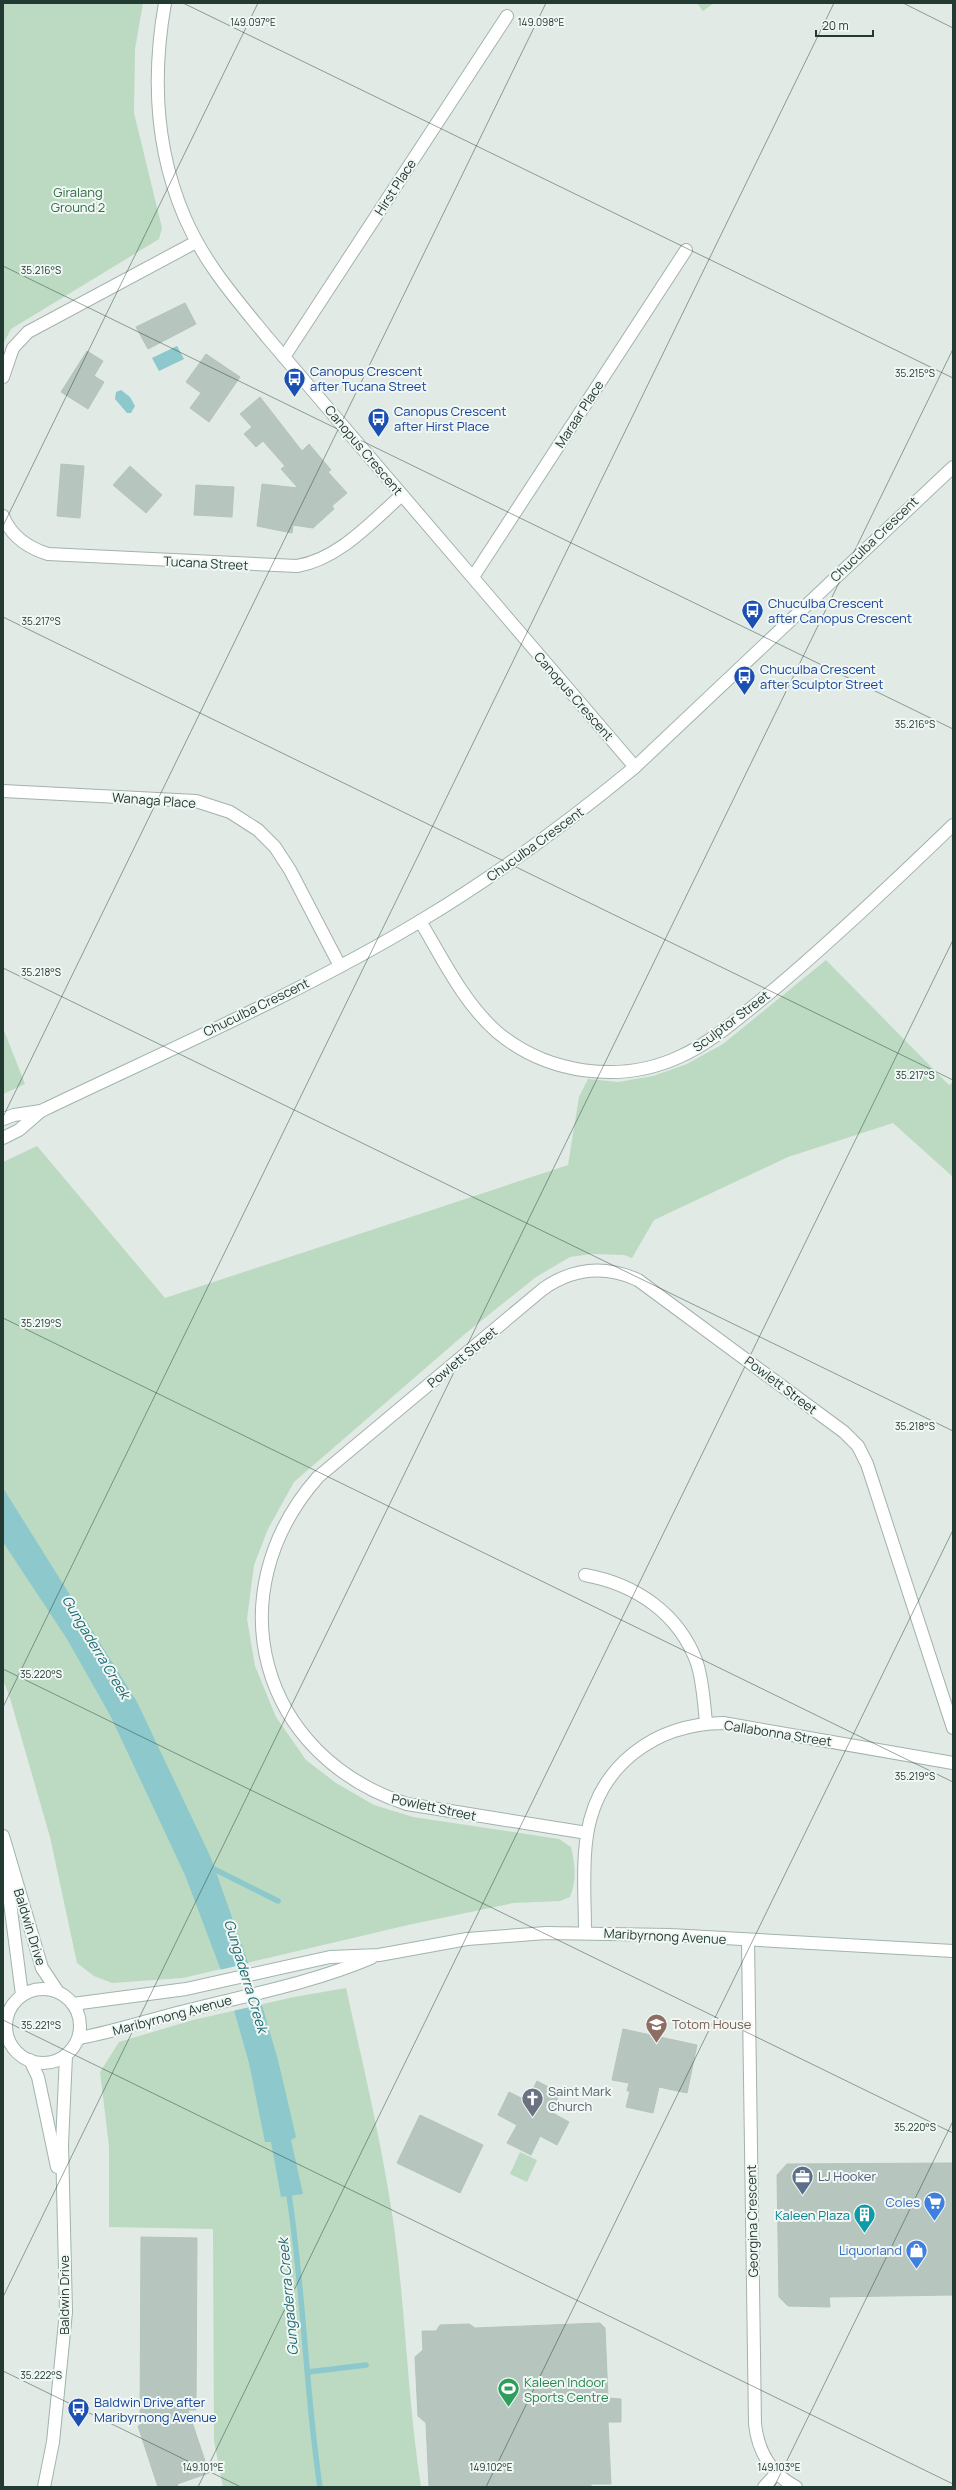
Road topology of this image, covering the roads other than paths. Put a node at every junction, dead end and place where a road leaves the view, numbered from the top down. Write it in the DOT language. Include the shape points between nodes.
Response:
graph roads {
  1 [pos="165,3"];
  2 [pos="507,16"];
  3 [pos="196,242"];
  4 [pos="686,250"];
  5 [pos="284,357"];
  6 [pos="3,376"];
  7 [pos="953,467"];
  8 [pos="402,495"];
  9 [pos="3,516"];
  10 [pos="473,577"];
  11 [pos="635,767"];
  12 [pos="3,791"];
  13 [pos="953,824"];
  14 [pos="420,921"];
  15 [pos="340,966"];
  16 [pos="41,1111"];
  17 [pos="3,1119"];
  18 [pos="3,1138"];
  19 [pos="584,1576"];
  20 [pos="706,1723"];
  21 [pos="953,1728"];
  22 [pos="953,1763"];
  23 [pos="587,1833"];
  24 [pos="3,1836"];
  25 [pos="3,1846"];
  26 [pos="585,1932"];
  27 [pos="748,1940"];
  28 [pos="953,1950"];
  29 [pos="379,1955"];
  30 [pos="58,1992"];
  31 [pos="22,1996"];
  32 [pos="73,2004"];
  33 [pos="78,2038"];
  34 [pos="66,2056"];
  35 [pos="30,2060"];
  36 [pos="62,2198"];
  37 [pos="777,2473"];
  38 [pos="44,2487"];
  39 [pos="764,2487"];
  40 [pos="796,2487"];
  1 -- 3 [label="street, Canopus Crescent" via="156,85 160,132 175,192"];
  2 -- 5 [label="street, Hirst Place"];
  3 -- 5 [label="street, Canopus Crescent" via="223,285"];
  3 -- 6 [label="street" via="28,332 12,348"];
  4 -- 10 [label="street, Maraar Place"];
  5 -- 8 [label="street, Canopus Crescent"];
  7 -- 11 [label="street, Chuculba Crescent" via="922,493 709,700"];
  8 -- 9 [label="street, Tucana Street" via="333,553 310,564 297,566 48,554 18,538"];
  8 -- 10 [label="street, Canopus Crescent"];
  10 -- 11 [label="street, Canopus Crescent"];
  11 -- 14 [label="street, Chuculba Crescent" via="515,860"];
  12 -- 15 [label="street, Wanaga Place" via="196,802 230,812 258,830 275,847 290,870"];
  13 -- 14 [label="street, Sculptor Street" via="848,926 759,1002 696,1048 661,1064 642,1069 585,1071 547,1061 513,1043 497,1032 471,1004"];
  14 -- 15 [label="street, Chuculba Crescent"];
  15 -- 16 [label="street, Chuculba Crescent"];
  16 -- 17 [label="street, Chuculba Crescent"];
  16 -- 18 [label="street, Chuculba Crescent" via="20,1130"];
  19 -- 20 [label="street" via="601,1578 632,1589 647,1598 672,1620 697,1663"];
  20 -- 22 [label="street, Callabonna Street" via="740,1725"];
  20 -- 23 [label="street, Callabonna Street" via="670,1732 634,1753 603,1789"];
  21 -- 23 [label="street, Powlett Street" via="867,1464 858,1446 844,1432 638,1280 602,1270 565,1276 544,1290 313,1482 292,1509 274,1546 264,1585 262,1626 269,1666 284,1704 306,1739 335,1767 352,1779 388,1798 407,1804"];
  23 -- 26 [label="street, Callabonna Street"];
  24 -- 30 [label="street, Baldwin Drive" via="42,1968"];
  25 -- 31 [label="street, Baldwin Drive"];
  26 -- 27 [label="street, Maribyrnong Avenue"];
  26 -- 29 [label="street, Maribyrnong Avenue" via="468,1939"];
  27 -- 28 [label="street, Maribyrnong Avenue"];
  27 -- 37 [label="street, Georgina Crescent" via="755,2424 761,2451"];
  29 -- 32 [label="street, Maribyrnong Avenue" via="330,1957 186,1989"];
  29 -- 33 [label="street, Maribyrnong Avenue" via="336,1973 190,2009 114,2032"];
  30 -- 31 [label="street" via="47,1989 34,1990"];
  30 -- 32 [label="street"];
  31 -- 35 [label="street" via="13,2005 6,2025 12,2045"];
  32 -- 33 [label="street" via="79,2014 81,2027"];
  33 -- 34 [label="street"];
  34 -- 35 [label="street" via="42,2063"];
  34 -- 36 [label="street, Baldwin Drive"];
  35 -- 36 [label="street, Baldwin Drive" via="38,2076"];
  36 -- 38 [label="street, Baldwin Drive" via="66,2312 53,2442"];
  37 -- 39 [label="street"];
  37 -- 40 [label="street, Georgina Crescent"];
}
